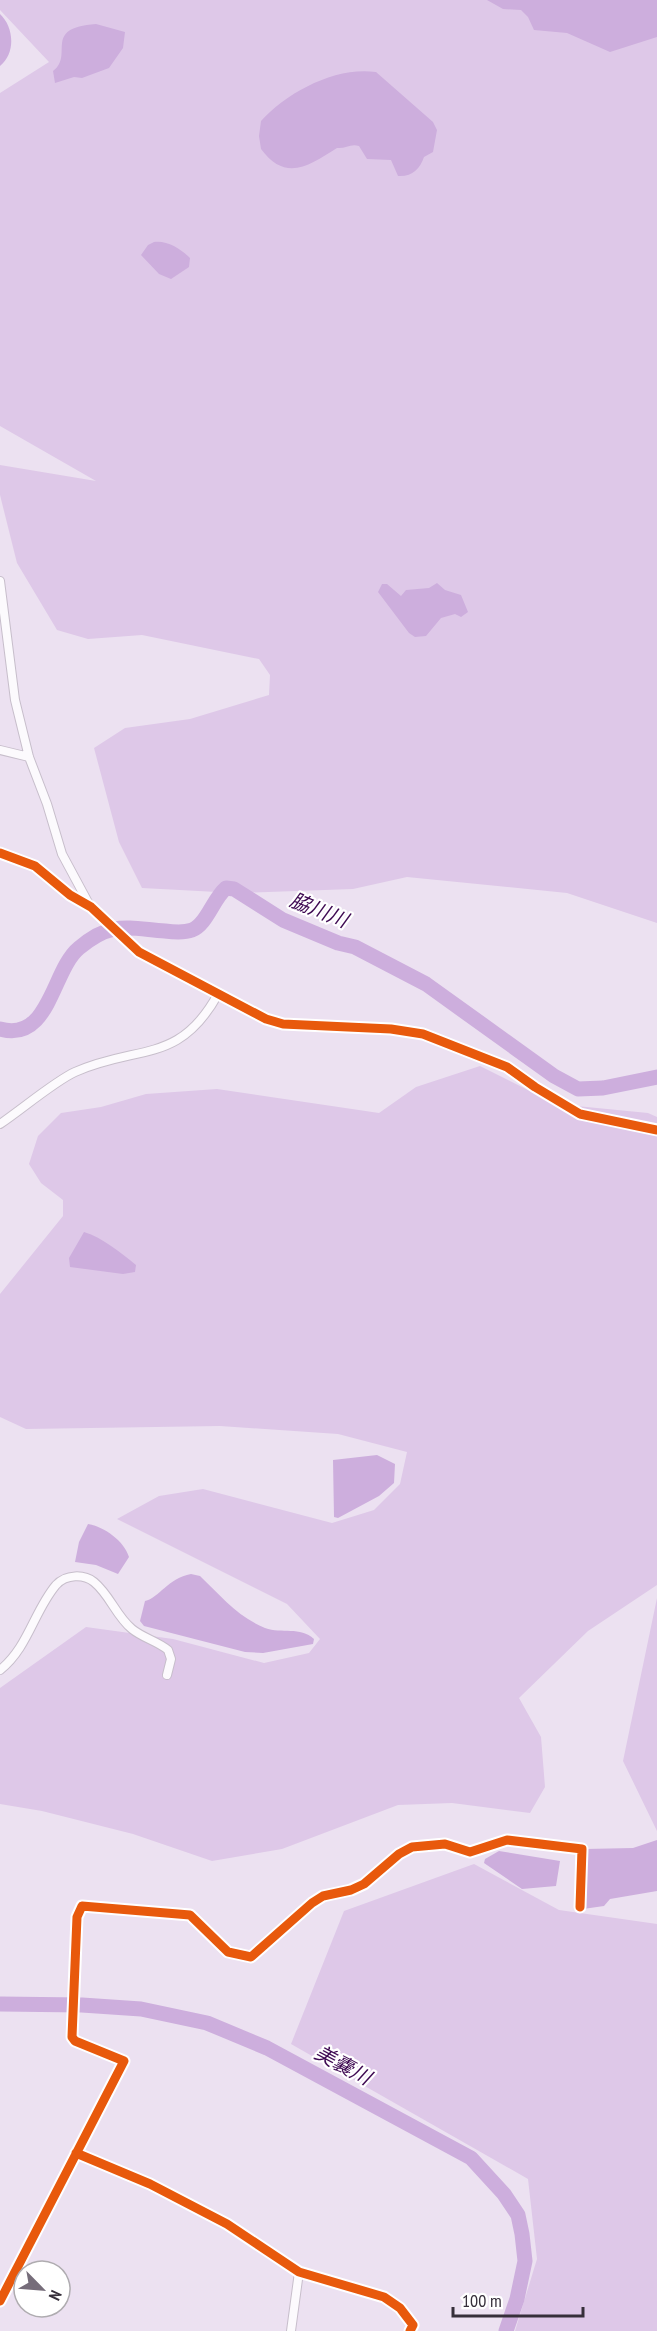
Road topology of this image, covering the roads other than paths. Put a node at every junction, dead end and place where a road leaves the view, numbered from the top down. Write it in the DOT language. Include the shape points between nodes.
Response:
graph roads {
  1 [pos="0,581"];
  2 [pos="0,750"];
  3 [pos="29,758"];
  4 [pos="0,853"];
  5 [pos="91,907"];
  6 [pos="218,994"];
  7 [pos="0,1124"];
  8 [pos="657,1130"];
  9 [pos="0,1670"];
  10 [pos="167,1675"];
  11 [pos="580,1907"];
  12 [pos="76,2153"];
  13 [pos="299,2272"];
  14 [pos="0,2301"];
  15 [pos="291,2331"];
  16 [pos="410,2331"];
  1 -- 3 [label="street" via="15,700"];
  2 -- 3 [label="street"];
  3 -- 5 [label="street" via="62,854"];
  4 -- 5 [label="street" via="35,866"];
  5 -- 6 [label="street" via="153,961"];
  6 -- 7 [label="street" via="195,1029 178,1041 75,1072"];
  6 -- 8 [label="street" via="284,1024 423,1034 507,1067 580,1114"];
  9 -- 10 [label="street" via="17,1651 57,1583 70,1576 83,1576 103,1590 133,1630 168,1650 171,1659"];
  11 -- 12 [label="street" via="582,1849 507,1840 470,1852 445,1844 412,1847 364,1884 312,1903 251,1957 228,1952 190,1916 82,1906 77,1917 72,2037 124,2061"];
  12 -- 13 [label="street" via="150,2184 227,2224"];
  12 -- 14 [label="street"];
  13 -- 15 [label="street"];
  13 -- 16 [label="street" via="384,2297 400,2308 413,2325"];
}
